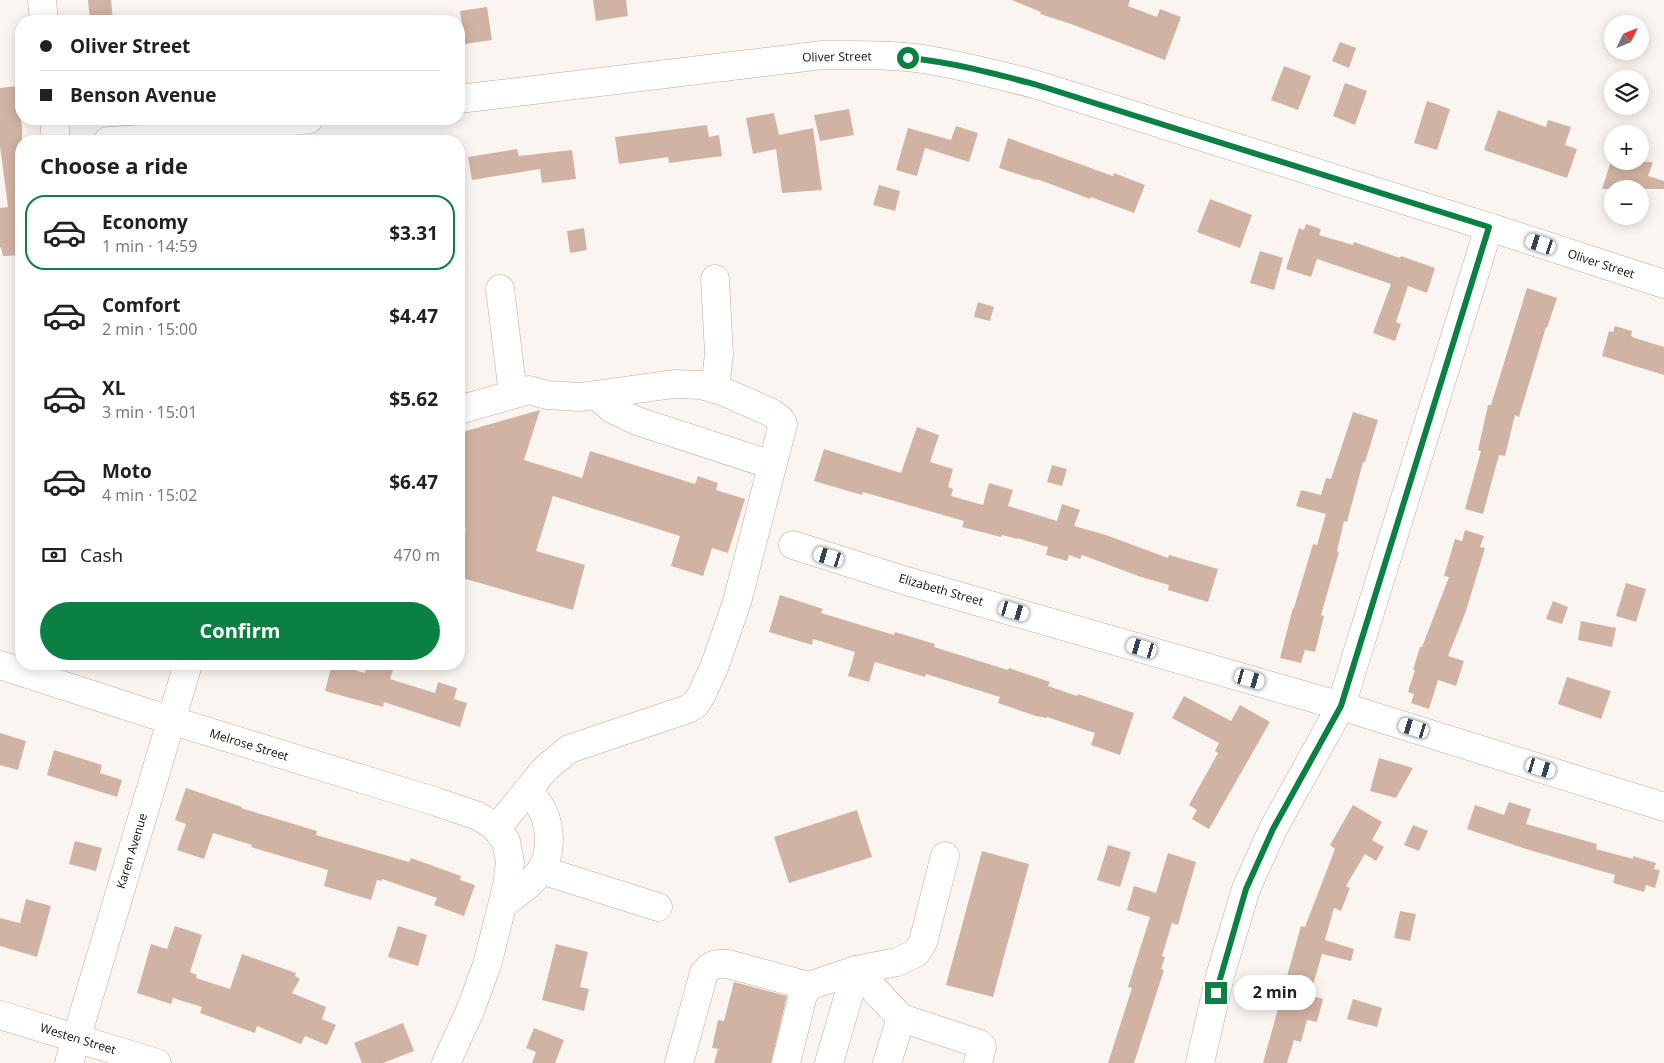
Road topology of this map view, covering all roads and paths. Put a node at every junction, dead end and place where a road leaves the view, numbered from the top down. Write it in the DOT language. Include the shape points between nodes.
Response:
graph roads {
  1 [pos="42,0"];
  2 [pos="43,15"];
  3 [pos="465,98"];
  4 [pos="268,125"];
  5 [pos="200,135"];
  6 [pos="1489,227"];
  7 [pos="715,279"];
  8 [pos="1664,284"];
  9 [pos="500,288"];
  10 [pos="715,389"];
  11 [pos="513,394"];
  12 [pos="596,395"];
  13 [pos="465,408"];
  14 [pos="772,465"];
  15 [pos="793,545"];
  16 [pos="0,665"];
  17 [pos="15,670"];
  18 [pos="15,670"];
  19 [pos="186,670"];
  20 [pos="1341,706"];
  21 [pos="170,720"];
  22 [pos="532,785"];
  23 [pos="1664,807"];
  24 [pos="496,829"];
  25 [pos="944,856"];
  26 [pos="541,870"];
  27 [pos="503,904"];
  28 [pos="658,907"];
  29 [pos="856,970"];
  30 [pos="809,986"];
  31 [pos="0,1015"];
  32 [pos="901,1018"];
  33 [pos="72,1050"];
  34 [pos="156,1063"];
  35 [pos="446,1063"];
  36 [pos="679,1063"];
  37 [pos="786,1063"];
  38 [pos="829,1063"];
  39 [pos="887,1063"];
  40 [pos="978,1063"];
  41 [pos="1200,1063"];
  1 -- 2 [label="street"];
  3 -- 6 [label="street, Oliver Street" via="822,55 928,60 1034,84"];
  4 -- 5 [label="street"];
  6 -- 8 [label="street, Oliver Street"];
  6 -- 20 [label="street"];
  7 -- 10 [label="street" via="719,354"];
  9 -- 11 [label="street"];
  10 -- 12 [label="street" via="674,384"];
  10 -- 14 [label="street" via="770,412 780,420 782,424"];
  11 -- 12 [label="street" via="529,390 580,398"];
  11 -- 13 [label="street"];
  12 -- 14 [label="street" via="612,409 637,421"];
  14 -- 22 [label="street" via="737,602 715,665 695,705 569,749"];
  15 -- 20 [label="street, Elizabeth Street" via="903,580"];
  16 -- 17 [label="street, Melrose Street"];
  18 -- 21 [label="street, Melrose Street"];
  19 -- 21 [label="street, Karen Avenue"];
  20 -- 23 [label="street, Elizabeth Street"];
  20 -- 41 [label="street" via="1273,829 1246,889 1220,976"];
  21 -- 24 [label="street, Melrose Street" via="437,802 478,816"];
  21 -- 33 [label="street, Karen Avenue"];
  22 -- 24 [label="street"];
  22 -- 26 [label="street" via="547,822 549,847"];
  24 -- 27 [label="street, Melrose Street" via="506,842 510,862"];
  25 -- 29 [label="street" via="923,942 916,953 897,962"];
  26 -- 27 [label="street"];
  26 -- 28 [label="street"];
  27 -- 35 [label="street, Melrose Street" via="477,993"];
  29 -- 30 [label="street"];
  29 -- 32 [label="street"];
  29 -- 38 [label="street"];
  30 -- 36 [label="street" via="728,964 710,966 704,973"];
  30 -- 37 [label="street" via="803,995"];
  31 -- 33 [label="street, Westen Street"];
  32 -- 39 [label="street"];
  32 -- 40 [label="street" via="980,1044"];
  33 -- 34 [label="street, Westen Street"];
}
